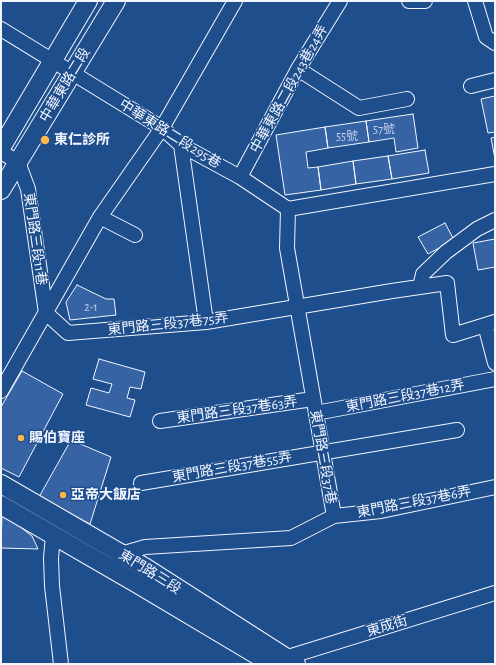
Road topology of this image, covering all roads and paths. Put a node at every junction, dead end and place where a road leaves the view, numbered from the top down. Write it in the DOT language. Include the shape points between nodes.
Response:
graph roads {
  1 [pos="88,1"];
  2 [pos="116,1"];
  3 [pos="235,1"];
  4 [pos="340,1"];
  5 [pos="409,1"];
  6 [pos="425,1"];
  7 [pos="475,1"];
  8 [pos="1,29"];
  9 [pos="495,43"];
  10 [pos="53,60"];
  11 [pos="298,68"];
  12 [pos="72,74"];
  13 [pos="495,80"];
  14 [pos="471,86"];
  15 [pos="407,98"];
  16 [pos="162,128"];
  17 [pos="181,145"];
  18 [pos="1,148"];
  19 [pos="1,152"];
  20 [pos="18,162"];
  21 [pos="495,174"];
  22 [pos="240,177"];
  23 [pos="1,190"];
  24 [pos="288,209"];
  25 [pos="100,217"];
  26 [pos="495,220"];
  27 [pos="135,235"];
  28 [pos="420,287"];
  29 [pos="298,306"];
  30 [pos="46,314"];
  31 [pos="206,322"];
  32 [pos="490,324"];
  33 [pos="495,363"];
  34 [pos="495,379"];
  35 [pos="1,391"];
  36 [pos="314,406"];
  37 [pos="160,421"];
  38 [pos="457,430"];
  39 [pos="322,452"];
  40 [pos="141,482"];
  41 [pos="1,484"];
  42 [pos="495,487"];
  43 [pos="1,505"];
  44 [pos="334,516"];
  45 [pos="53,536"];
  46 [pos="121,554"];
  47 [pos="111,569"];
  48 [pos="495,593"];
  49 [pos="284,662"];
  50 [pos="61,664"];
  1 -- 10 [label="main road, 中華東路二段"];
  2 -- 12 [label="main road, 中華東路二段"];
  3 -- 16 [label="street, 東門路三段11巷"];
  4 -- 11 [label="street, 中華東路二段243巷24弄"];
  5 -- 6 [label="street"];
  7 -- 9 [label="street" via="486,37"];
  8 -- 10 [label="street, 中華東路二段295巷"];
  10 -- 12 [label="street, 中華東路二段295巷"];
  10 -- 18 [label="main road, 中華東路二段"];
  11 -- 15 [label="street" via="359,108"];
  11 -- 22 [label="street, 中華東路二段243巷24弄"];
  12 -- 16 [label="street, 中華東路二段295巷"];
  12 -- 20 [label="main road, 中華東路二段"];
  13 -- 14 [label="street"];
  16 -- 17 [label="street, 中華東路二段295巷"];
  16 -- 25 [label="street, 東門路三段11巷"];
  17 -- 22 [label="street, 中華東路二段295巷"];
  17 -- 31 [label="street"];
  19 -- 20 [label="street"];
  20 -- 23 [label="main road, 中華東路二段"];
  20 -- 30 [label="street, 東門路三段11巷" via="28,189"];
  21 -- 24 [label="street"];
  22 -- 24 [label="street, 中華東路二段295巷"];
  24 -- 29 [label="street, 東門路三段37巷" via="287,248"];
  25 -- 27 [label="street"];
  25 -- 30 [label="street, 東門路三段11巷"];
  26 -- 28 [label="street" via="477,229 446,252 424,274"];
  28 -- 29 [label="street, 東門路三段37巷75弄"];
  28 -- 32 [label="street, 東門路三段37巷75弄" via="447,283 453,335"];
  29 -- 31 [label="street, 東門路三段37巷75弄"];
  29 -- 36 [label="street, 東門路三段37巷"];
  30 -- 31 [label="street, 東門路三段37巷75弄" via="68,333"];
  30 -- 35 [label="street, 東門路三段11巷"];
  32 -- 33 [label="street"];
  34 -- 36 [label="street, 東門路三段37巷12弄"];
  36 -- 37 [label="street, 東門路三段37巷63弄"];
  36 -- 39 [label="street, 東門路三段37巷"];
  38 -- 39 [label="street, 東門路三段37巷55弄"];
  39 -- 40 [label="street, 東門路三段37巷55弄"];
  39 -- 44 [label="street, 東門路三段37巷"];
  41 -- 46 [label="main road, 東門路三段"];
  42 -- 44 [label="street, 東門路三段37巷6弄" via="380,511"];
  43 -- 45 [label="main road, 東門路三段"];
  44 -- 46 [label="street, 東門路三段37巷" via="291,538 145,547"];
  45 -- 47 [label="main road, 東門路三段"];
  45 -- 50 [label="street" via="52,586"];
  46 -- 47 [label="street"];
  46 -- 49 [label="main road, 東門路三段" via="146,568"];
  47 -- 49 [label="main road, 東門路三段"];
  48 -- 49 [label="street, 東成街"];
}
